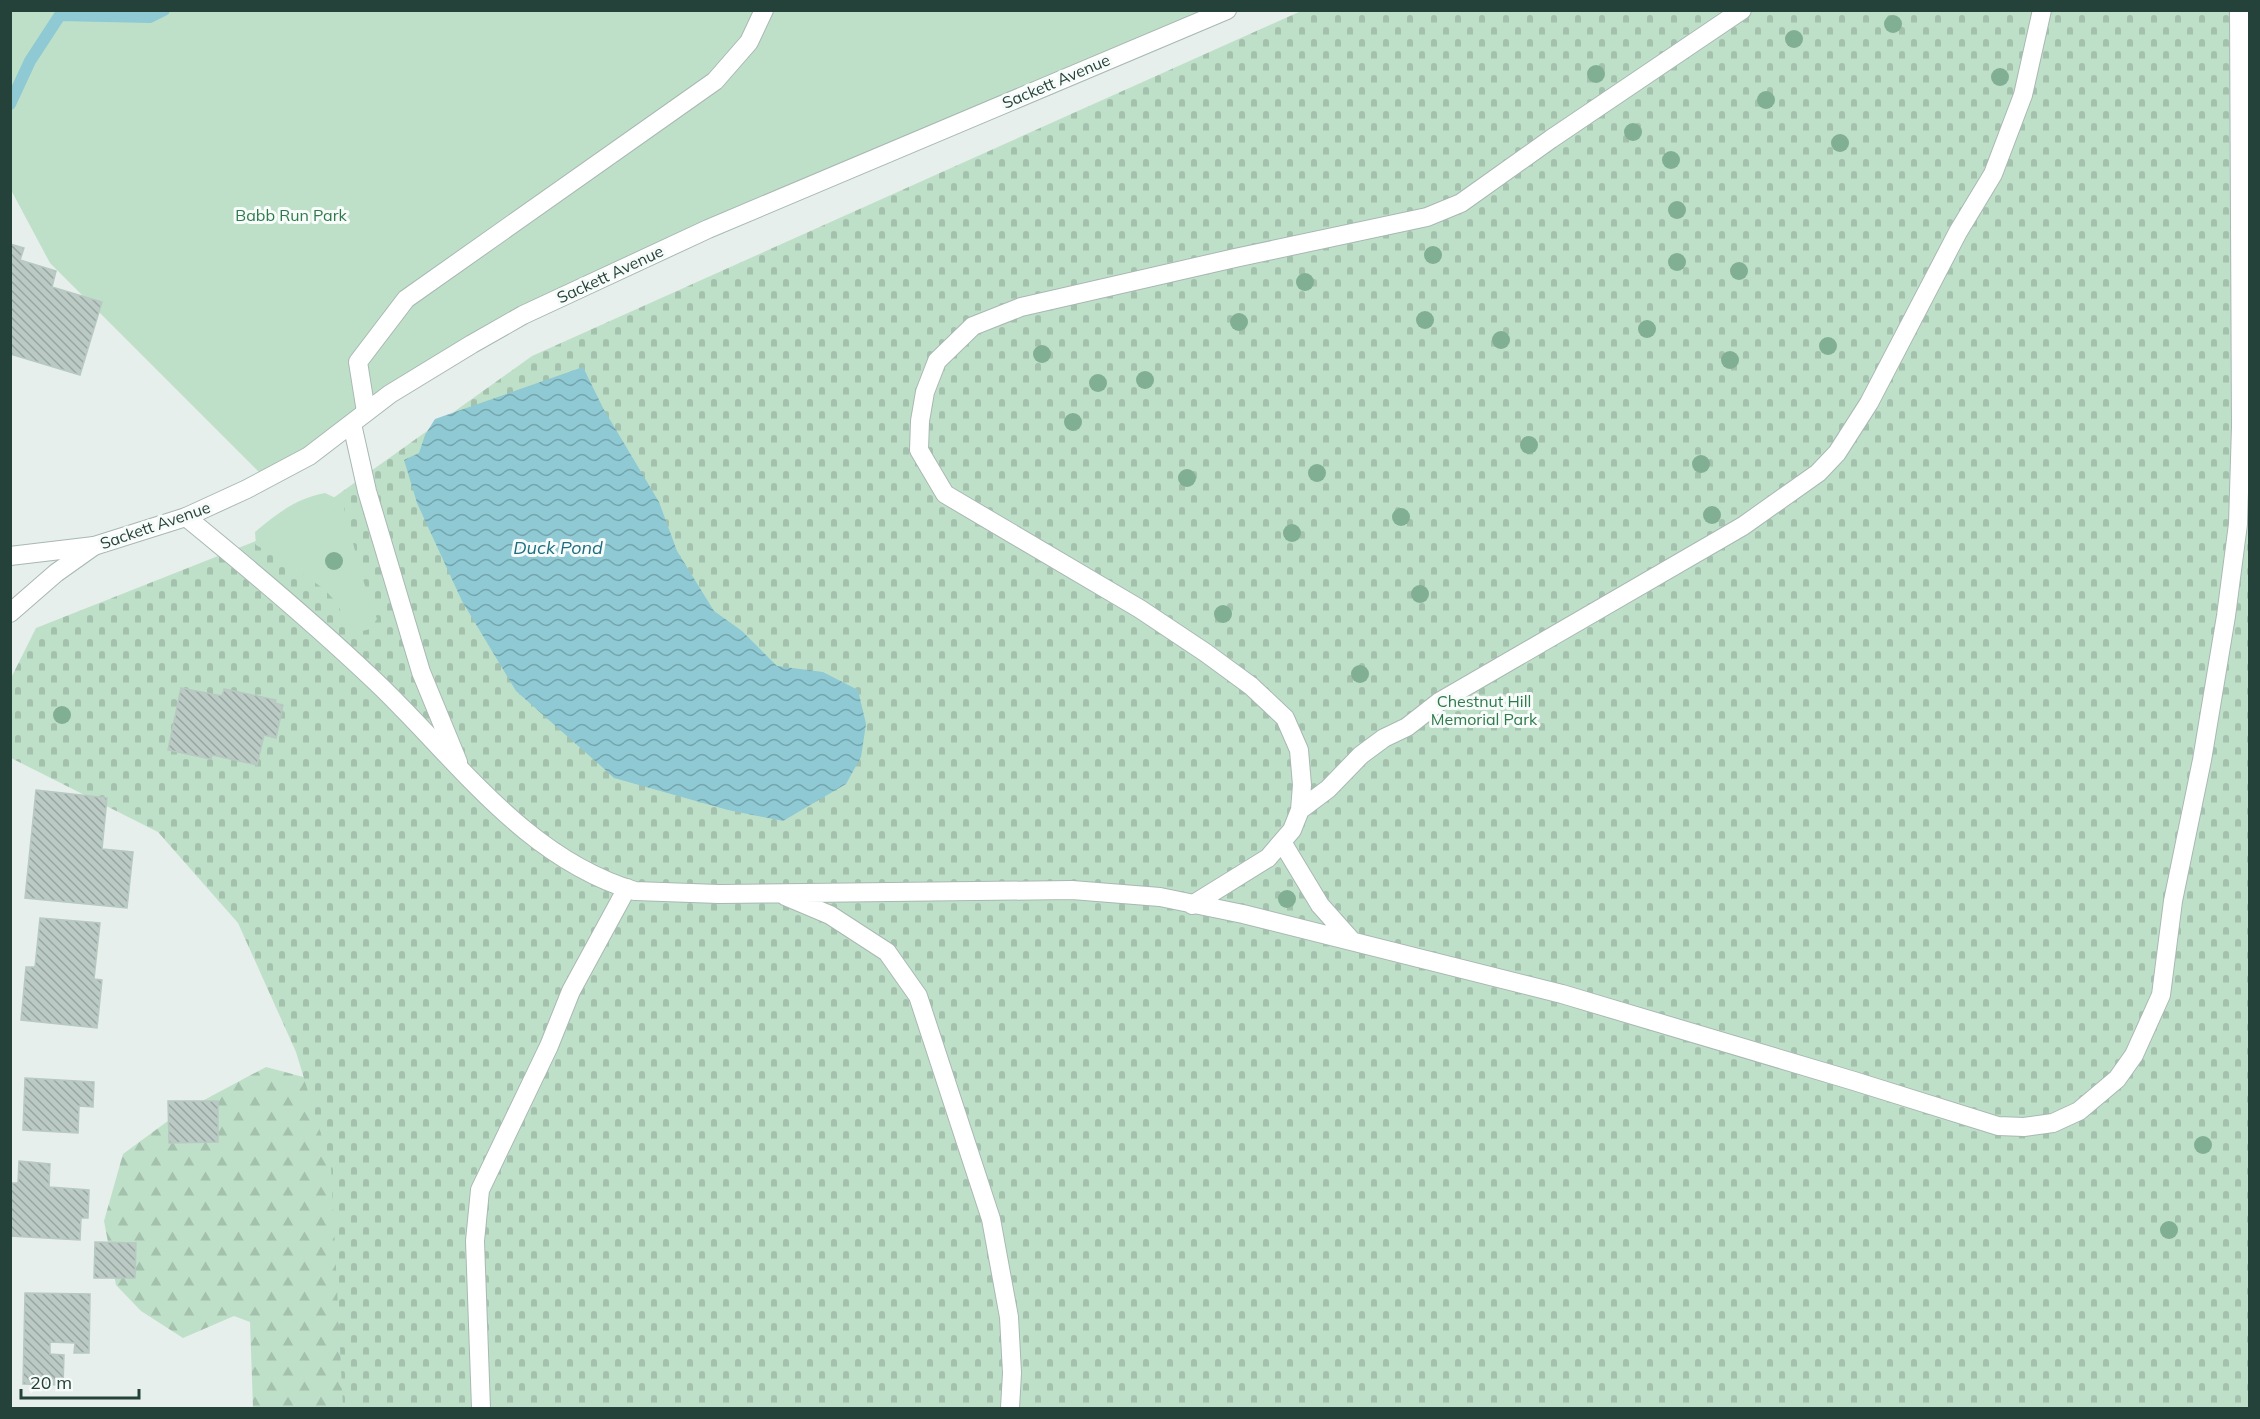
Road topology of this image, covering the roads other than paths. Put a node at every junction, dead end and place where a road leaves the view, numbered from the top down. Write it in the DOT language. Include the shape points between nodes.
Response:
graph roads {
  1 [pos="764,10"];
  2 [pos="1227,10"];
  3 [pos="1742,10"];
  4 [pos="2042,10"];
  5 [pos="2239,10"];
  6 [pos="366,412"];
  7 [pos="352,424"];
  8 [pos="186,517"];
  9 [pos="94,546"];
  10 [pos="10,556"];
  11 [pos="10,613"];
  12 [pos="461,770"];
  13 [pos="1300,810"];
  14 [pos="1282,842"];
  15 [pos="627,888"];
  16 [pos="778,893"];
  17 [pos="1192,905"];
  18 [pos="1353,942"];
  19 [pos="481,1408"];
  20 [pos="1010,1408"];
  1 -- 6 [label="street" via="749,42 715,81 406,299 358,362"];
  2 -- 6 [label="street, Sackett Avenue" via="760,207 548,303 472,344"];
  3 -- 13 [label="street" via="1461,203 1427,217 1022,307 973,326 937,360 925,392 919,450 945,494 1140,609 1251,686 1285,718 1299,750"];
  4 -- 13 [label="street" via="2023,95 1993,174 1958,232 1869,403 1837,453 1818,472 1743,526 1439,702 1407,727 1384,738"];
  5 -- 18 [label="street" via="2238,524 2202,760 2173,901 2161,995 2134,1055 2117,1079 2079,1111 2053,1123 1998,1126 1562,994"];
  6 -- 7 [label="street, Sackett Avenue"];
  7 -- 8 [label="street, Sackett Avenue" via="309,456"];
  7 -- 12 [label="street" via="367,491 421,672"];
  8 -- 9 [label="street, Sackett Avenue"];
  8 -- 12 [label="street" via="377,682"];
  9 -- 10 [label="street, Sackett Avenue"];
  9 -- 11 [label="street"];
  12 -- 15 [label="street" via="538,842 595,876"];
  13 -- 14 [label="street"];
  14 -- 17 [label="street" via="1268,858"];
  14 -- 18 [label="street" via="1320,905"];
  15 -- 16 [label="street"];
  15 -- 19 [label="street" via="571,991 480,1190 475,1241"];
  16 -- 17 [label="street" via="1072,890 1160,897"];
  16 -- 20 [label="street" via="830,915 888,952 918,996 991,1219 1009,1317"];
  17 -- 18 [label="street"];
}
